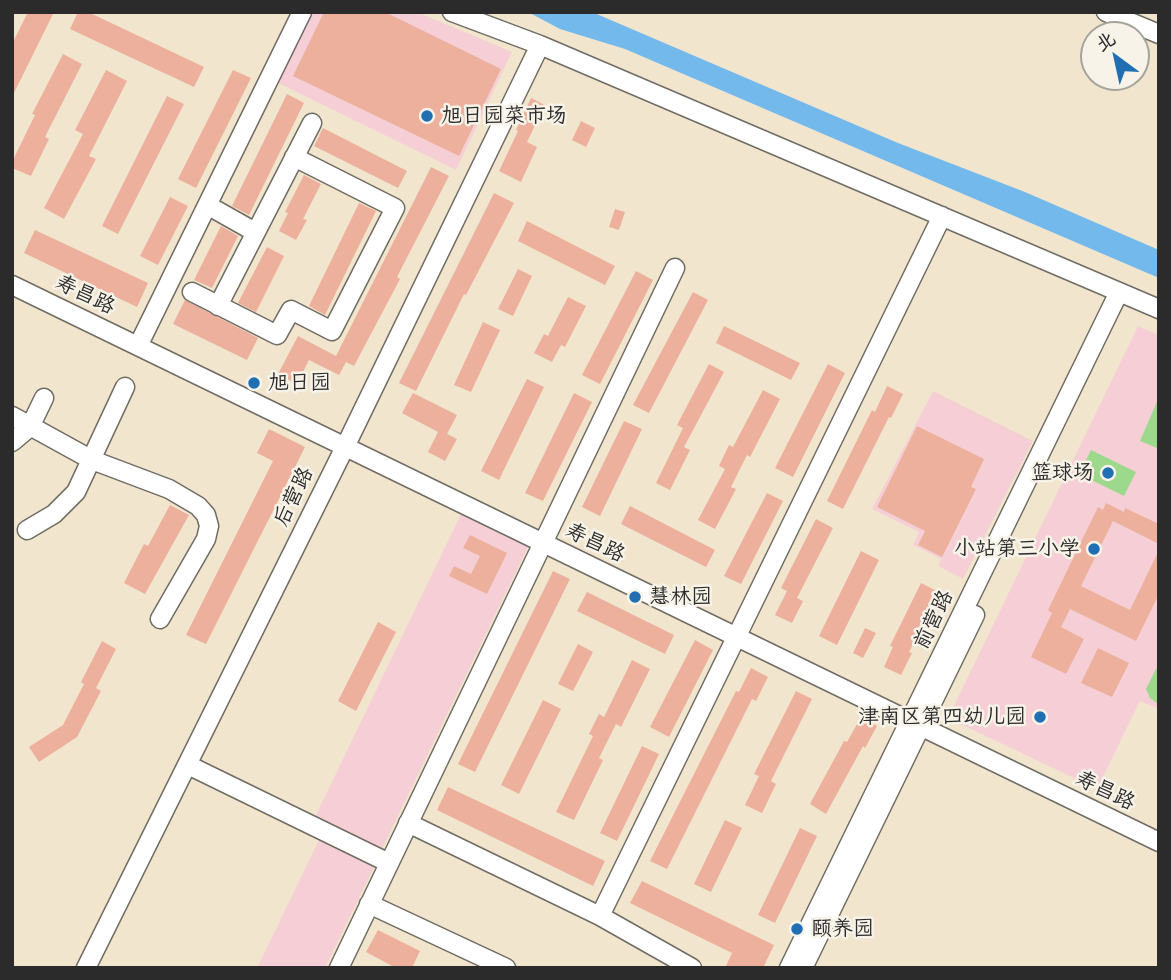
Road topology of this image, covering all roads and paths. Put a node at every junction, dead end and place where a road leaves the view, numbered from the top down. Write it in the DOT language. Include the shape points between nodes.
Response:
graph roads {
  1 [pos="302,12"];
  2 [pos="452,12"];
  3 [pos="1106,12"];
  4 [pos="1159,34"];
  5 [pos="540,46"];
  6 [pos="312,123"];
  7 [pos="294,157"];
  8 [pos="216,210"];
  9 [pos="942,216"];
  10 [pos="255,232"];
  11 [pos="675,268"];
  12 [pos="12,276"];
  13 [pos="12,285"];
  14 [pos="192,292"];
  15 [pos="1123,294"];
  16 [pos="218,306"];
  17 [pos="1159,309"];
  18 [pos="140,343"];
  19 [pos="125,387"];
  20 [pos="44,398"];
  21 [pos="12,416"];
  22 [pos="30,427"];
  23 [pos="12,442"];
  24 [pos="346,443"];
  25 [pos="92,460"];
  26 [pos="27,530"];
  27 [pos="545,539"];
  28 [pos="160,619"];
  29 [pos="739,633"];
  30 [pos="889,707"];
  31 [pos="914,721"];
  32 [pos="906,743"];
  33 [pos="188,765"];
  34 [pos="408,823"];
  35 [pos="1159,832"];
  36 [pos="1159,842"];
  37 [pos="389,863"];
  38 [pos="369,904"];
  39 [pos="600,916"];
  40 [pos="86,968"];
  41 [pos="339,968"];
  42 [pos="506,968"];
  43 [pos="692,968"];
  44 [pos="789,968"];
  45 [pos="803,968"];
  1 -- 18 [label="street"];
  2 -- 5 [label="street"];
  3 -- 4 [label="street"];
  5 -- 9 [label="street"];
  5 -- 24 [label="street, 后营路"];
  6 -- 7 [label="street"];
  7 -- 10 [label="street"];
  7 -- 16 [label="street" via="395,208 332,331 291,310 276,335"];
  8 -- 10 [label="street"];
  9 -- 15 [label="street"];
  9 -- 29 [label="street"];
  10 -- 16 [label="street"];
  11 -- 27 [label="street"];
  12 -- 18 [label="street, 寿昌路"];
  13 -- 18 [label="street, 寿昌路"];
  14 -- 16 [label="street"];
  15 -- 17 [label="street"];
  15 -- 31 [label="street, 前营路"];
  18 -- 24 [label="street, 寿昌路"];
  19 -- 25 [label="street"];
  20 -- 22 [label="street"];
  21 -- 22 [label="street"];
  22 -- 23 [label="street"];
  22 -- 25 [label="street"];
  24 -- 27 [label="street, 寿昌路"];
  24 -- 33 [label="street, 后营路"];
  25 -- 26 [label="street" via="67,502"];
  25 -- 28 [label="street" via="169,489 206,515 206,539"];
  27 -- 29 [label="street, 寿昌路"];
  27 -- 34 [label="street"];
  29 -- 30 [label="street, 寿昌路"];
  29 -- 39 [label="street"];
  30 -- 31 [label="street, 寿昌路"];
  30 -- 32 [label="street"];
  31 -- 32 [label="street" via="913,734"];
  31 -- 35 [label="street, 寿昌路"];
  31 -- 36 [label="street, 寿昌路"];
  32 -- 44 [label="street"];
  32 -- 45 [label="street"];
  33 -- 37 [label="street"];
  33 -- 40 [label="street, 后营路"];
  34 -- 37 [label="street"];
  34 -- 39 [label="street"];
  37 -- 38 [label="street"];
  38 -- 41 [label="street"];
  38 -- 42 [label="street"];
  39 -- 43 [label="street"];
}
